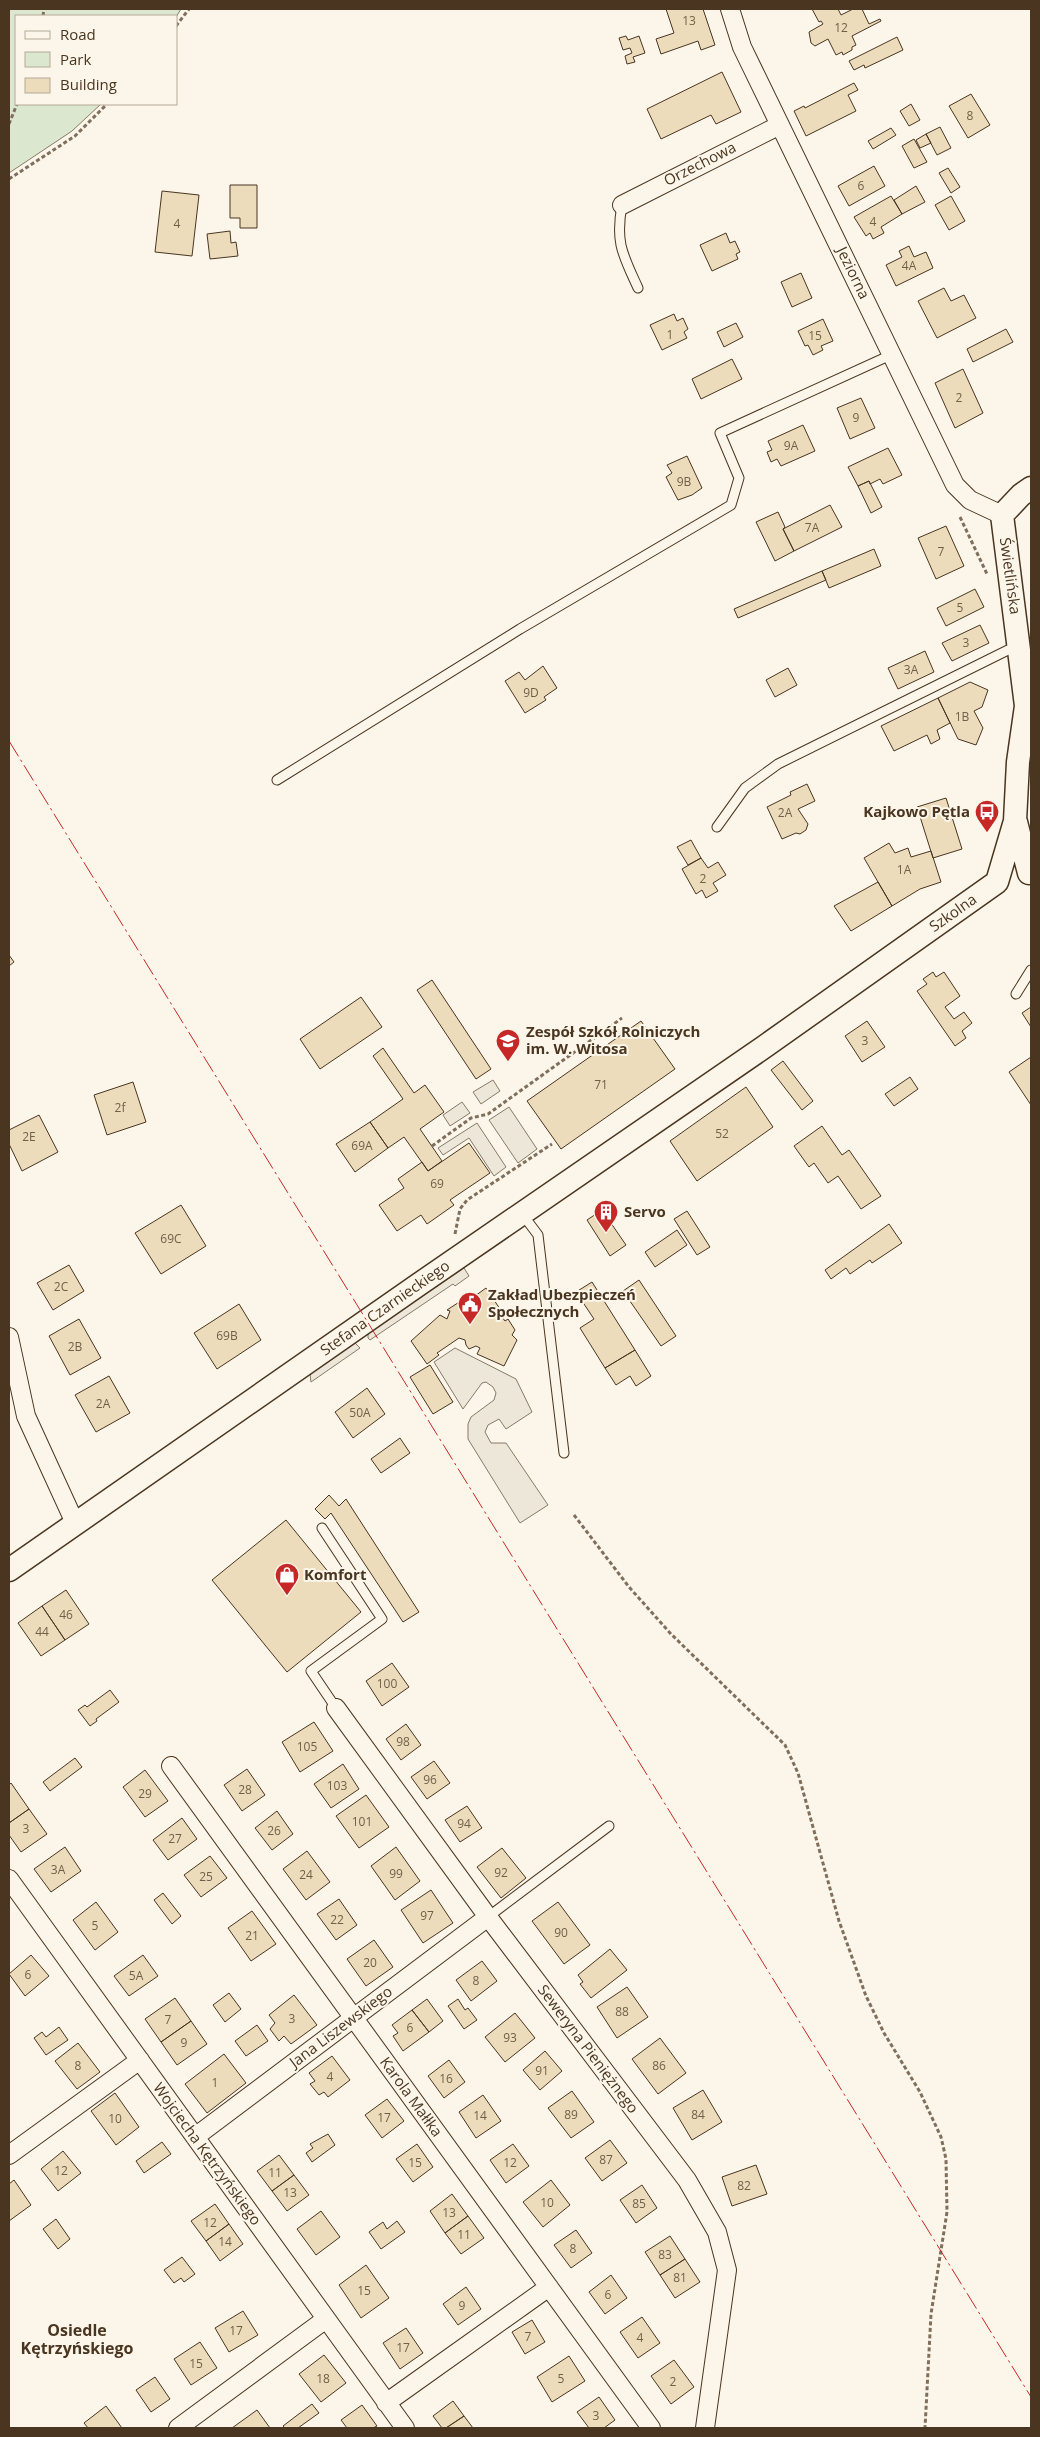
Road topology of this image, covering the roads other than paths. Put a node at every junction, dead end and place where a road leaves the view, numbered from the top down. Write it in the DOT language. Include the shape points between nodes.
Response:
graph roads {
  1 [pos="730,9"];
  2 [pos="780,124"];
  3 [pos="622,205"];
  4 [pos="638,288"];
  5 [pos="893,354"];
  6 [pos="1031,488"];
  7 [pos="1002,515"];
  8 [pos="1020,648"];
  9 [pos="1029,711"];
  10 [pos="1025,762"];
  11 [pos="277,780"];
  12 [pos="1015,821"];
  13 [pos="717,827"];
  14 [pos="1030,873"];
  15 [pos="996,882"];
  16 [pos="1031,970"];
  17 [pos="1016,994"];
  18 [pos="764,1047"];
  19 [pos="522,1214"];
  20 [pos="9,1337"];
  21 [pos="564,1453"];
  22 [pos="75,1523"];
  23 [pos="322,1528"];
  24 [pos="9,1570"];
  25 [pos="336,1708"];
  26 [pos="171,1766"];
  27 [pos="609,1826"];
  28 [pos="9,1879"];
  29 [pos="488,1917"];
  30 [pos="354,2018"];
  31 [pos="140,2060"];
  32 [pos="194,2137"];
  33 [pos="9,2155"];
  34 [pos="549,2287"];
  35 [pos="326,2319"];
  36 [pos="386,2402"];
  37 [pos="178,2428"];
  38 [pos="405,2428"];
  39 [pos="652,2428"];
  40 [pos="705,2428"];
  1 -- 2 [label="street, Jeziorna" via="742,47"];
  2 -- 3 [label="street, Orzechowa"];
  2 -- 5 [label="street, Jeziorna"];
  3 -- 4 [label="lane" via="618,224 619,246"];
  5 -- 7 [label="street, Jeziorna" via="955,485 970,500"];
  5 -- 11 [label="lane" via="720,433 739,478 731,505 520,629"];
  6 -- 7 [label="street"];
  7 -- 8 [label="street, Świetlińska"];
  8 -- 9 [label="street, Świetlińska"];
  8 -- 13 [label="lane" via="1008,650 778,764 745,788"];
  9 -- 10 [label="street"];
  10 -- 12 [label="street"];
  12 -- 14 [label="street"];
  12 -- 15 [label="street"];
  14 -- 15 [label="street"];
  15 -- 18 [label="street, Szkolna"];
  16 -- 17 [label="lane"];
  18 -- 19 [label="street, Stefana Czarnieckiego"];
  19 -- 21 [label="lane" via="538,1235"];
  19 -- 22 [label="street, Stefana Czarnieckiego"];
  20 -- 22 [label="street" via="26,1416"];
  22 -- 24 [label="street, Stefana Czarnieckiego"];
  23 -- 25 [label="lane" via="382,1619 311,1671"];
  25 -- 29 [label="street, Seweryna Pieniężnego"];
  26 -- 30 [label="street, Karola Małłka"];
  27 -- 29 [label="lane"];
  28 -- 31 [label="street, Wojciecha Kętrzyńskiego"];
  29 -- 30 [label="street, Jana Liszewskiego"];
  29 -- 40 [label="street, Seweryna Pieniężnego" via="688,2180 717,2232 727,2270"];
  30 -- 32 [label="street, Jana Liszewskiego"];
  30 -- 34 [label="street, Karola Małłka"];
  31 -- 32 [label="street, Wojciecha Kętrzyńskiego"];
  31 -- 33 [label="street"];
  32 -- 35 [label="street, Wojciecha Kętrzyńskiego"];
  34 -- 36 [label="street"];
  34 -- 39 [label="street, Karola Małłka"];
  35 -- 36 [label="street, Wojciecha Kętrzyńskiego"];
  35 -- 37 [label="street"];
  36 -- 38 [label="street, Wojciecha Kętrzyńskiego"];
}
